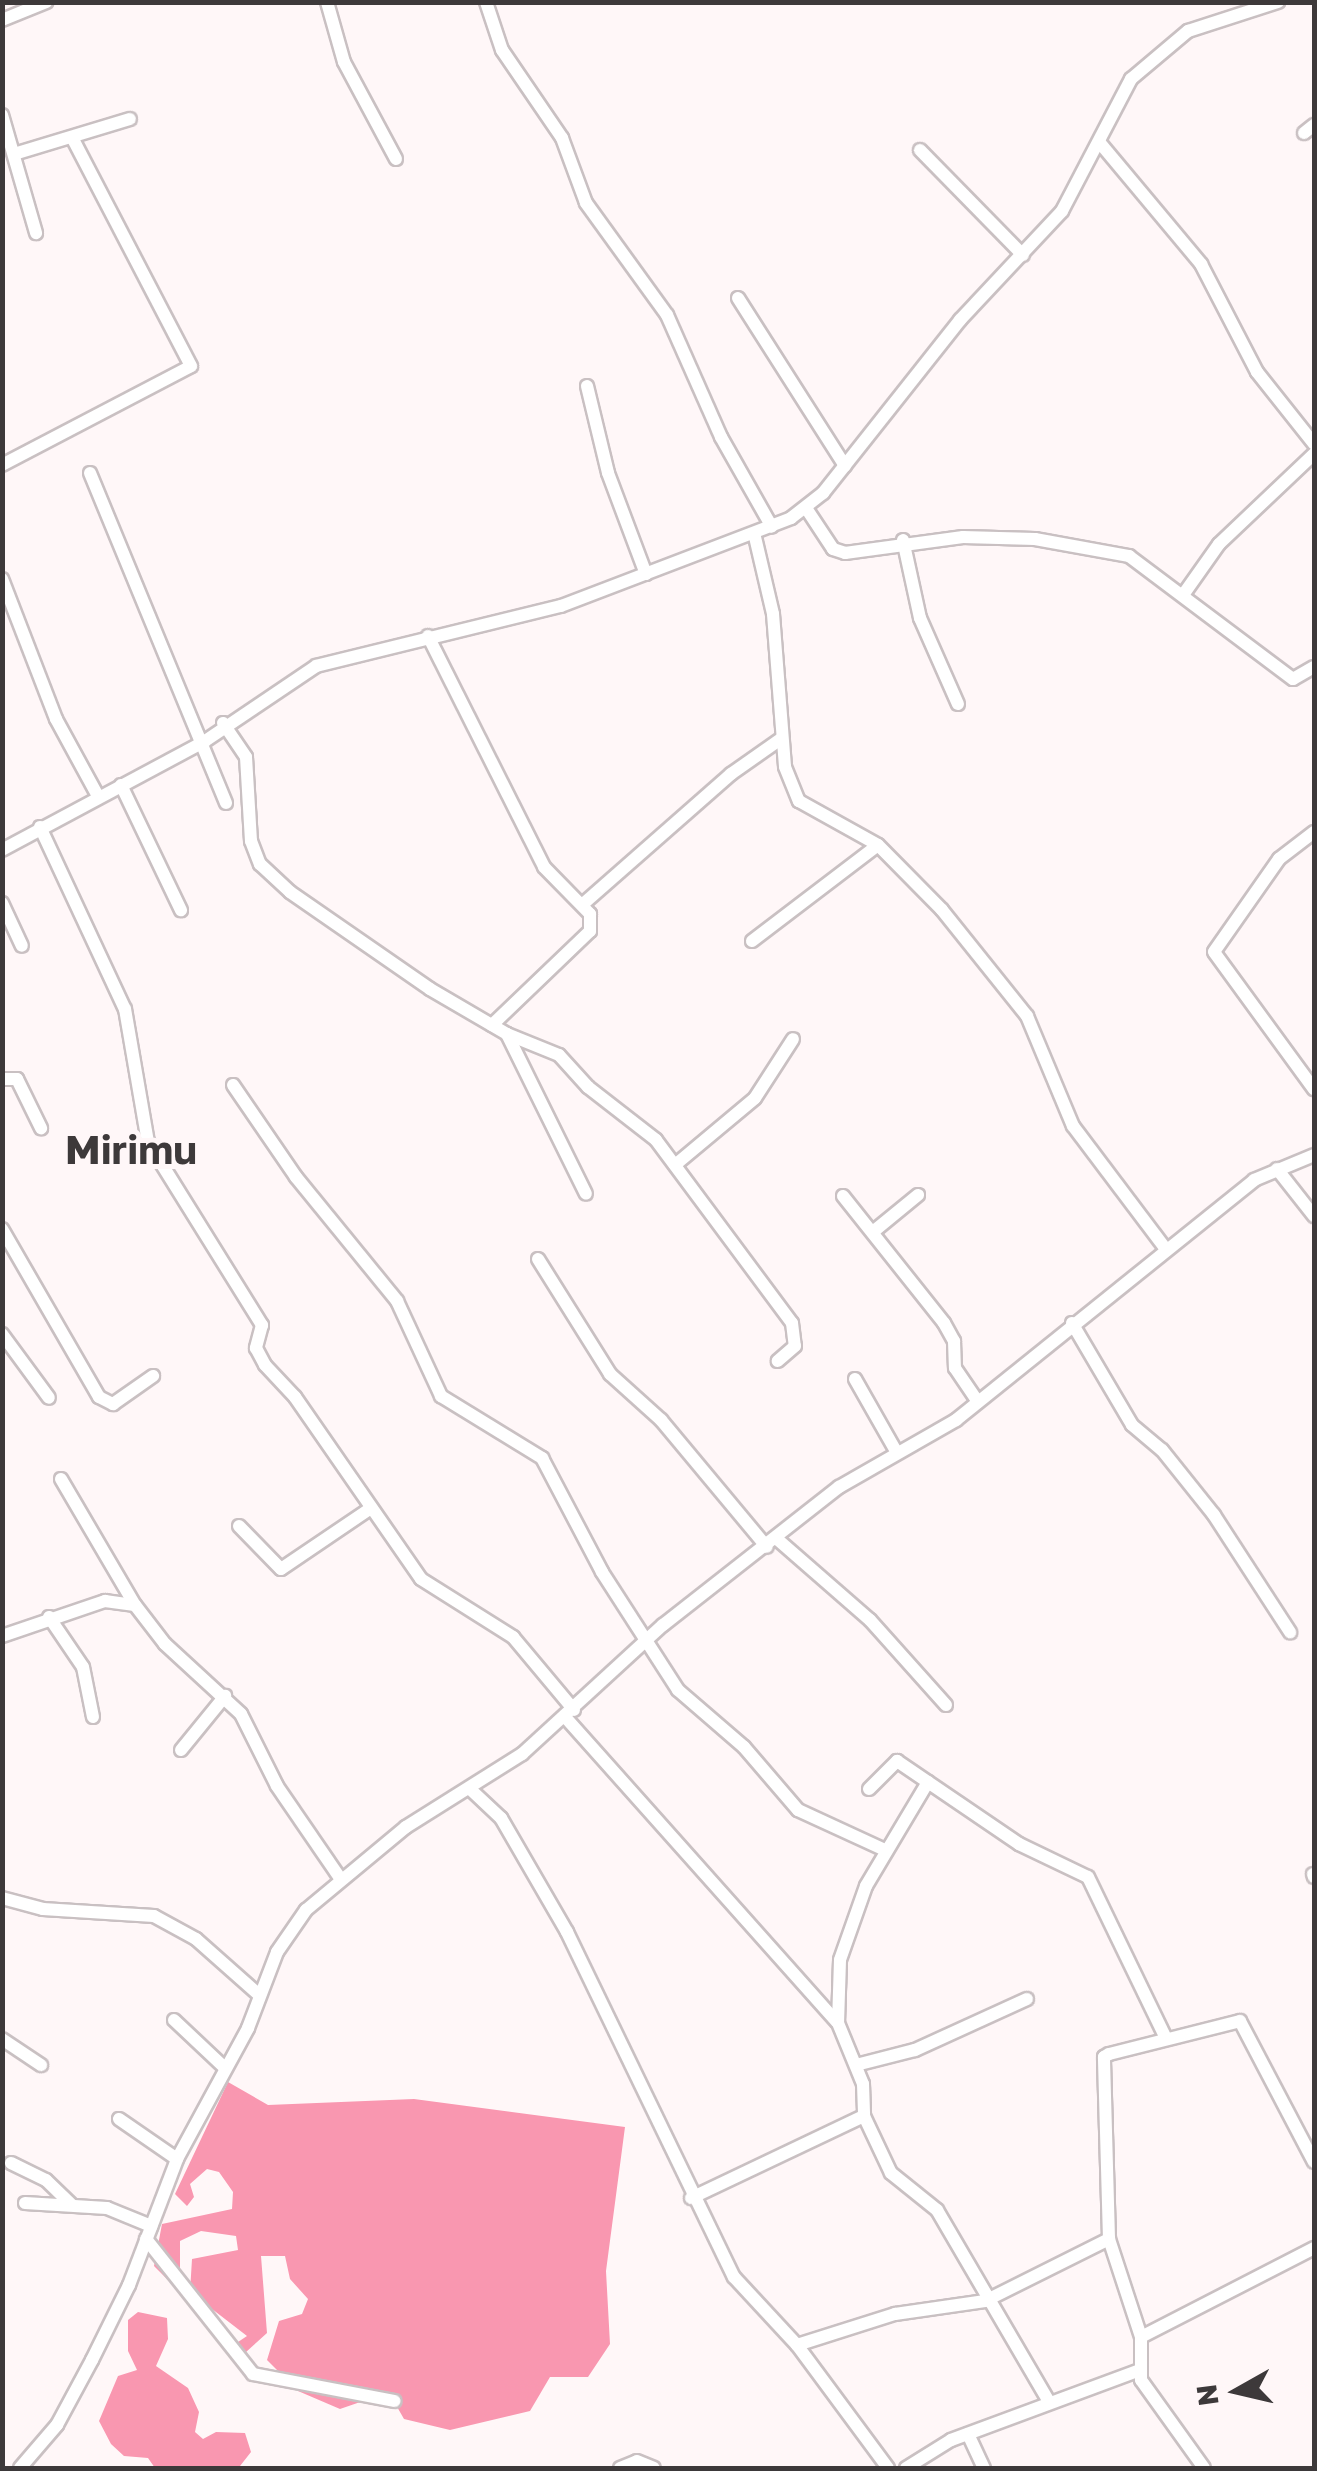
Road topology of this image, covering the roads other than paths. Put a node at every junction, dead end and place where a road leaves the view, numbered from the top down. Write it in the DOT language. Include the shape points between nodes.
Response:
graph roads {
  1 [pos="46,2"];
  2 [pos="327,2"];
  3 [pos="486,2"];
  4 [pos="1278,2"];
  5 [pos="2,20"];
  6 [pos="2,115"];
  7 [pos="130,119"];
  8 [pos="73,138"];
  9 [pos="1100,142"];
  10 [pos="920,150"];
  11 [pos="14,154"];
  12 [pos="396,159"];
  13 [pos="36,233"];
  14 [pos="1023,255"];
  15 [pos="738,298"];
  16 [pos="587,386"];
  17 [pos="1314,444"];
  18 [pos="1314,454"];
  19 [pos="2,465"];
  20 [pos="844,466"];
  21 [pos="90,473"];
  22 [pos="806,508"];
  23 [pos="772,527"];
  24 [pos="755,537"];
  25 [pos="903,540"];
  26 [pos="646,574"];
  27 [pos="2,579"];
  28 [pos="1183,595"];
  29 [pos="428,636"];
  30 [pos="1314,667"];
  31 [pos="958,704"];
  32 [pos="224,723"];
  33 [pos="782,738"];
  34 [pos="205,741"];
  35 [pos="121,785"];
  36 [pos="98,796"];
  37 [pos="226,802"];
  38 [pos="40,827"];
  39 [pos="1314,832"];
  40 [pos="878,845"];
  41 [pos="2,850"];
  42 [pos="3,904"];
  43 [pos="584,904"];
  44 [pos="181,910"];
  45 [pos="752,940"];
  46 [pos="22,946"];
  47 [pos="492,1025"];
  48 [pos="507,1034"];
  49 [pos="793,1039"];
  50 [pos="2,1078"];
  51 [pos="232,1085"];
  52 [pos="1314,1089"];
  53 [pos="42,1128"];
  54 [pos="1314,1155"];
  55 [pos="675,1166"];
  56 [pos="1277,1169"];
  57 [pos="586,1194"];
  58 [pos="918,1194"];
  59 [pos="842,1196"];
  60 [pos="1314,1216"];
  61 [pos="2,1228"];
  62 [pos="874,1231"];
  63 [pos="1165,1248"];
  64 [pos="538,1259"];
  65 [pos="1072,1323"];
  66 [pos="2,1334"];
  67 [pos="778,1361"];
  68 [pos="153,1376"];
  69 [pos="855,1380"];
  70 [pos="49,1398"];
  71 [pos="978,1402"];
  72 [pos="897,1453"];
  73 [pos="61,1479"];
  74 [pos="368,1510"];
  75 [pos="239,1526"];
  76 [pos="772,1543"];
  77 [pos="135,1605"];
  78 [pos="48,1617"];
  79 [pos="1290,1632"];
  80 [pos="2,1636"];
  81 [pos="646,1640"];
  82 [pos="224,1696"];
  83 [pos="946,1705"];
  84 [pos="570,1714"];
  85 [pos="93,1717"];
  86 [pos="180,1750"];
  87 [pos="928,1782"];
  88 [pos="469,1788"];
  89 [pos="870,1789"];
  90 [pos="886,1850"];
  91 [pos="340,1878"];
  92 [pos="2,1898"];
  93 [pos="258,1994"];
  94 [pos="1027,1999"];
  95 [pos="174,2020"];
  96 [pos="838,2023"];
  97 [pos="1166,2038"];
  98 [pos="2,2039"];
  99 [pos="41,2066"];
  100 [pos="856,2066"];
  101 [pos="225,2068"];
  102 [pos="864,2116"];
  103 [pos="119,2119"];
  104 [pos="177,2158"];
  105 [pos="1314,2162"];
  106 [pos="11,2163"];
  107 [pos="691,2198"];
  108 [pos="25,2203"];
  109 [pos="72,2204"];
  110 [pos="148,2232"];
  111 [pos="1109,2239"];
  112 [pos="1314,2248"];
  113 [pos="985,2301"];
  114 [pos="1142,2337"];
  115 [pos="796,2345"];
  116 [pos="1138,2371"];
  117 [pos="394,2401"];
  118 [pos="1049,2402"];
  119 [pos="968,2434"];
  120 [pos="20,2468"];
  121 [pos="620,2468"];
  122 [pos="654,2468"];
  123 [pos="888,2468"];
  124 [pos="906,2468"];
  125 [pos="984,2468"];
  126 [pos="1204,2468"];
  1 -- 5 [label="street"];
  2 -- 12 [label="street" via="344,62"];
  3 -- 23 [label="street" via="502,50 562,138 586,202 667,315 721,437"];
  4 -- 9 [label="street" via="1188,31 1166,48 1131,80"];
  6 -- 11 [label="street"];
  7 -- 8 [label="street"];
  8 -- 11 [label="street"];
  8 -- 19 [label="street" via="191,366"];
  9 -- 14 [label="street" via="1076,191"];
  9 -- 17 [label="street" via="1201,264 1258,372"];
  10 -- 14 [label="street"];
  11 -- 13 [label="street"];
  14 -- 20 [label="street" via="960,320"];
  15 -- 20 [label="street"];
  16 -- 26 [label="street" via="608,473"];
  18 -- 28 [label="street" via="1219,544"];
  20 -- 22 [label="street"];
  21 -- 34 [label="street"];
  22 -- 23 [label="street"];
  22 -- 25 [label="street" via="834,549"];
  23 -- 24 [label="street"];
  24 -- 26 [label="street"];
  24 -- 33 [label="street" via="773,614"];
  25 -- 28 [label="street" via="1034,539 1089,546 1129,556"];
  25 -- 31 [label="street" via="920,618"];
  26 -- 29 [label="street" via="561,606"];
  27 -- 36 [label="street" via="56,719"];
  28 -- 30 [label="street" via="1292,679"];
  29 -- 32 [label="street" via="316,666"];
  29 -- 43 [label="street" via="544,867"];
  32 -- 34 [label="street"];
  32 -- 47 [label="street" via="246,757 251,841 260,864 304,902"];
  33 -- 40 [label="street" via="799,801"];
  33 -- 43 [label="street" via="731,774"];
  34 -- 35 [label="street"];
  34 -- 37 [label="street"];
  35 -- 36 [label="street"];
  35 -- 44 [label="street"];
  36 -- 38 [label="street"];
  38 -- 41 [label="street"];
  38 -- 74 [label="street" via="125,1009 148,1142 262,1325 256,1348 265,1365 324,1437"];
  39 -- 52 [label="street" via="1279,859 1214,952"];
  40 -- 45 [label="street"];
  40 -- 63 [label="street" via="913,876 1026,1016 1073,1126"];
  42 -- 46 [label="street"];
  43 -- 47 [label="street" via="590,931"];
  47 -- 48 [label="street"];
  48 -- 55 [label="street" via="560,1055 588,1087 656,1140"];
  48 -- 57 [label="street"];
  49 -- 55 [label="street" via="755,1098"];
  50 -- 53 [label="street" via="17,1079"];
  51 -- 81 [label="street" via="296,1177 398,1301 441,1396 542,1458"];
  54 -- 56 [label="street"];
  55 -- 67 [label="street" via="792,1323 797,1342"];
  56 -- 60 [label="street"];
  56 -- 63 [label="street"];
  58 -- 62 [label="street"];
  59 -- 62 [label="street"];
  61 -- 68 [label="street" via="99,1397 112,1404"];
  62 -- 71 [label="street" via="944,1323 954,1342 955,1368"];
  63 -- 65 [label="street"];
  64 -- 76 [label="street" via="610,1374"];
  65 -- 71 [label="street"];
  65 -- 79 [label="street" via="1132,1424 1214,1515"];
  66 -- 70 [label="street"];
  69 -- 72 [label="street"];
  71 -- 72 [label="street"];
  72 -- 76 [label="street" via="839,1487"];
  73 -- 77 [label="street"];
  74 -- 75 [label="street" via="281,1569"];
  74 -- 84 [label="street" via="421,1579 513,1638"];
  76 -- 81 [label="street"];
  76 -- 83 [label="street" via="870,1620"];
  77 -- 78 [label="street" via="105,1601"];
  77 -- 82 [label="street" via="165,1644"];
  78 -- 80 [label="street"];
  78 -- 85 [label="street" via="82,1667"];
  81 -- 84 [label="street"];
  81 -- 90 [label="street" via="678,1690 744,1748 798,1810"];
  82 -- 86 [label="street"];
  82 -- 91 [label="street"];
  84 -- 88 [label="street"];
  84 -- 96 [label="street"];
  87 -- 89 [label="street" via="894,1760"];
  87 -- 90 [label="street"];
  87 -- 97 [label="street" via="1018,1844 1088,1877"];
  88 -- 91 [label="street"];
  88 -- 107 [label="street" via="501,1818 567,1932 662,2121"];
  90 -- 96 [label="street" via="840,1960"];
  91 -- 93 [label="street" via="306,1910"];
  92 -- 93 [label="street" via="43,1908 154,1916 196,1939"];
  93 -- 101 [label="street"];
  94 -- 100 [label="street" via="915,2050"];
  95 -- 101 [label="street"];
  96 -- 100 [label="street"];
  97 -- 105 [label="street" via="1235,2021 1245,2025"];
  97 -- 111 [label="street" via="1104,2056"];
  98 -- 99 [label="street"];
  100 -- 102 [label="street"];
  101 -- 104 [label="street"];
  102 -- 107 [label="street"];
  102 -- 113 [label="street" via="898,2183 919,2190 937,2210"];
  103 -- 104 [label="street"];
  104 -- 110 [label="street"];
  106 -- 109 [label="street" via="46,2180"];
  107 -- 115 [label="street" via="734,2277"];
  108 -- 109 [label="street"];
  109 -- 110 [label="street" via="107,2208"];
  110 -- 117 [label="street" via="253,2374"];
  110 -- 120 [label="street" via="56,2425"];
  111 -- 113 [label="street"];
  111 -- 114 [label="street"];
  112 -- 114 [label="street"];
  113 -- 115 [label="street" via="895,2314"];
  113 -- 118 [label="street"];
  114 -- 116 [label="street"];
  115 -- 123 [label="street"];
  116 -- 118 [label="street"];
  116 -- 126 [label="street"];
  118 -- 119 [label="street"];
  119 -- 124 [label="street"];
  119 -- 125 [label="street"];
  121 -- 122 [label="street" via="637,2461"];
}
